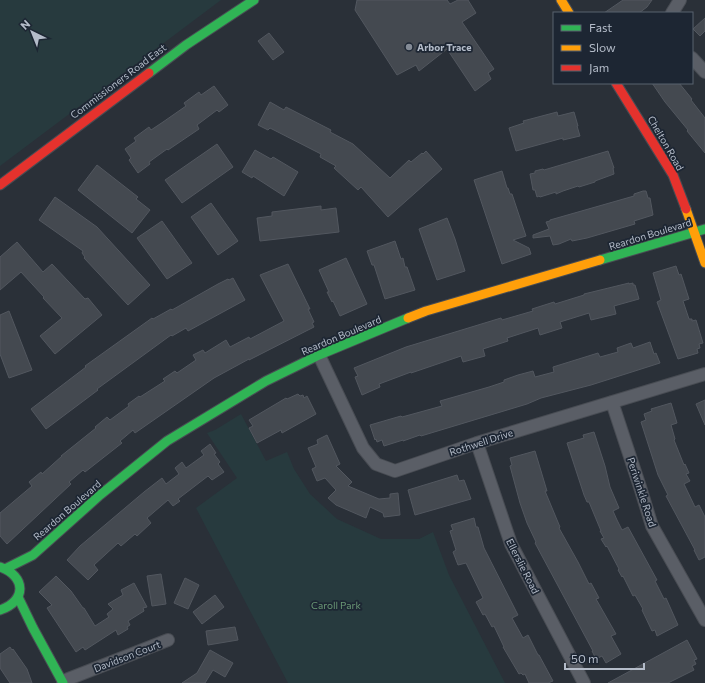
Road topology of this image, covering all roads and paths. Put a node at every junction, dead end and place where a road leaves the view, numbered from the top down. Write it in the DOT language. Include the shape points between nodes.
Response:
graph roads {
  1 [pos="254,0"];
  2 [pos="561,0"];
  3 [pos="680,0"];
  4 [pos="568,12"];
  5 [pos="673,12"];
  6 [pos="693,59"];
  7 [pos="705,72"];
  8 [pos="617,84"];
  9 [pos="0,185"];
  10 [pos="705,229"];
  11 [pos="694,232"];
  12 [pos="705,263"];
  13 [pos="319,355"];
  14 [pos="705,374"];
  15 [pos="612,402"];
  16 [pos="477,443"];
  17 [pos="33,555"];
  18 [pos="3,567"];
  19 [pos="22,575"];
  20 [pos="18,597"];
  21 [pos="3,609"];
  22 [pos="705,620"];
  23 [pos="33,628"];
  24 [pos="168,640"];
  25 [pos="63,682"];
  26 [pos="584,683"];
  1 -- 9 [label="street, Commissioners Road East" via="186,45"];
  2 -- 4 [label="street"];
  3 -- 5 [label="street"];
  6 -- 7 [label="street"];
  8 -- 11 [label="street, Chelton Road" via="673,175"];
  10 -- 11 [label="street, Reardon Boulevard"];
  11 -- 12 [label="street, Chelton Road"];
  11 -- 13 [label="street, Reardon Boulevard" via="426,311"];
  13 -- 16 [label="street, Rothwell Drive" via="363,448 376,464 395,470"];
  13 -- 17 [label="street, Reardon Boulevard" via="266,381 167,441 100,495"];
  14 -- 15 [label="street, Rothwell Drive"];
  15 -- 16 [label="street, Rothwell Drive"];
  15 -- 22 [label="street, Periwinkle Road" via="652,526"];
  16 -- 26 [label="street, Ellerslie Road" via="511,544"];
  17 -- 18 [label="street, Reardon Boulevard"];
  17 -- 19 [label="street, Reardon Boulevard"];
  18 -- 19 [label="street" via="16,575"];
  19 -- 20 [label="street"];
  20 -- 21 [label="street" via="13,604"];
  20 -- 23 [label="street"];
  21 -- 23 [label="street"];
  23 -- 25 [label="street"];
  24 -- 25 [label="street, Davidson Court"];
}
